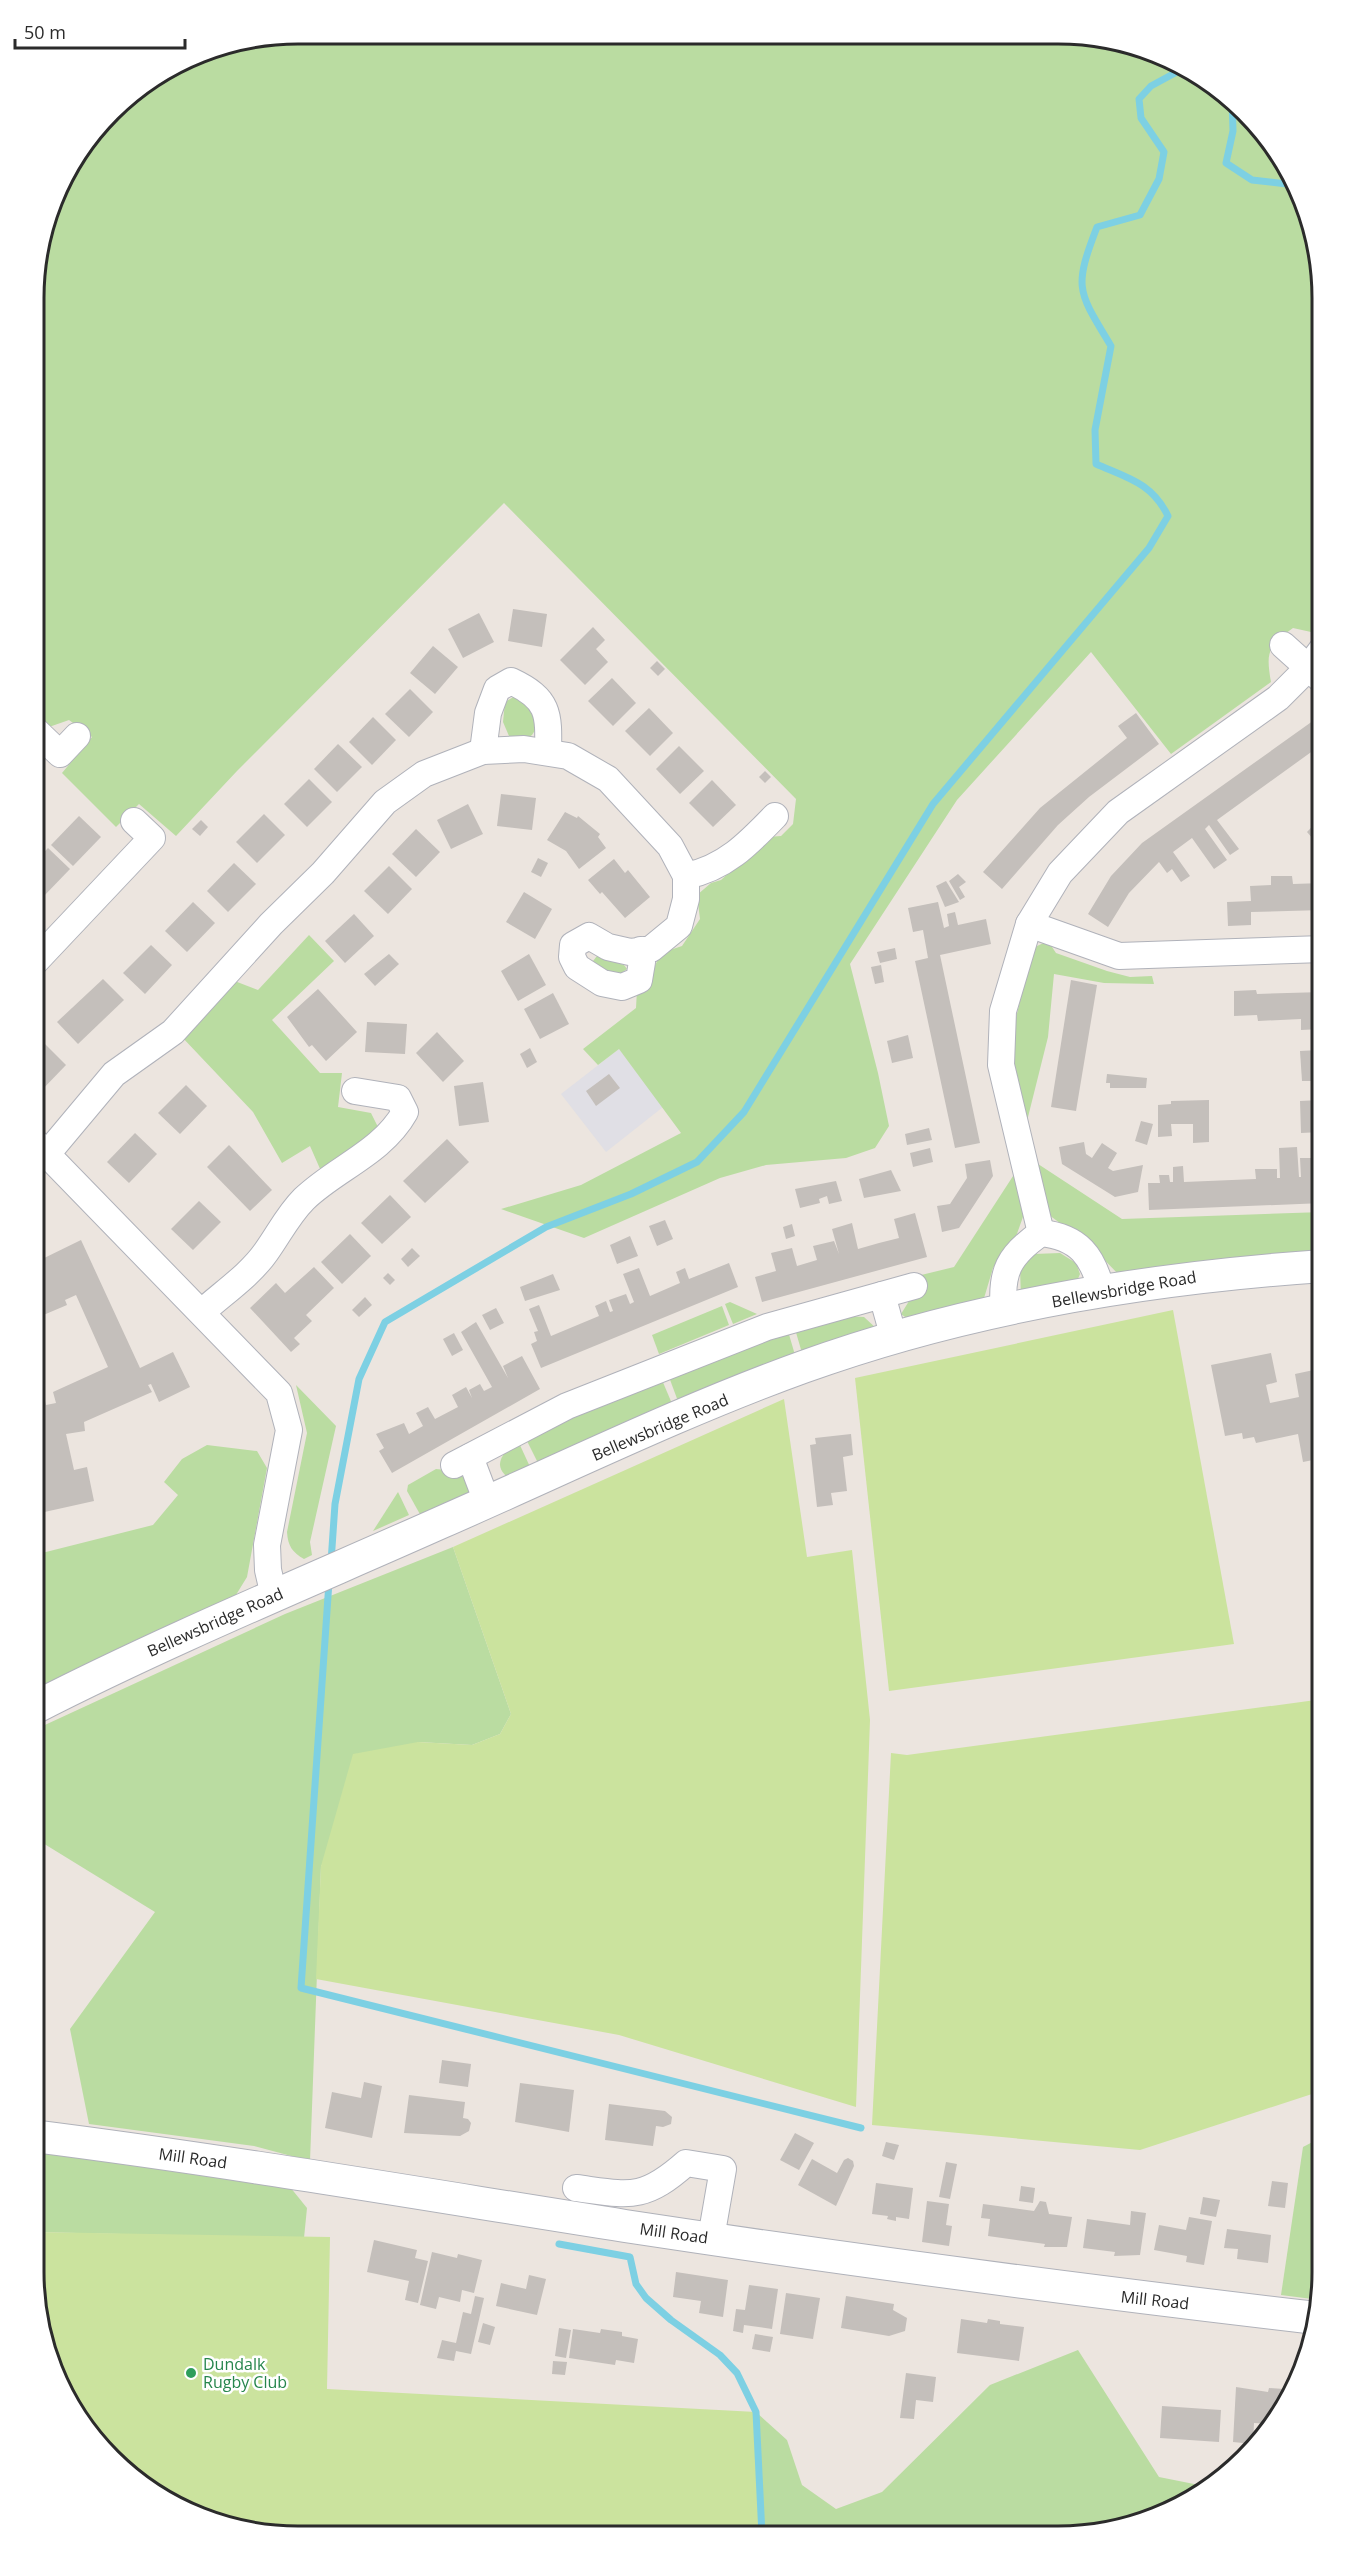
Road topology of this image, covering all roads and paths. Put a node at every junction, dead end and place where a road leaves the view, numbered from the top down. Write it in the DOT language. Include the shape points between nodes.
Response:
graph roads {
  1 [pos="1283,645"];
  2 [pos="1312,662"];
  3 [pos="1312,670"];
  4 [pos="77,736"];
  5 [pos="44,739"];
  6 [pos="483,751"];
  7 [pos="548,752"];
  8 [pos="775,816"];
  9 [pos="134,821"];
  10 [pos="686,876"];
  11 [pos="1029,924"];
  12 [pos="640,950"];
  13 [pos="1312,950"];
  14 [pos="44,952"];
  15 [pos="354,1091"];
  16 [pos="44,1145"];
  17 [pos="44,1151"];
  18 [pos="1041,1233"];
  19 [pos="1312,1267"];
  20 [pos="914,1286"];
  21 [pos="1102,1292"];
  22 [pos="882,1295"];
  23 [pos="1004,1311"];
  24 [pos="202,1312"];
  25 [pos="894,1338"];
  26 [pos="487,1502"];
  27 [pos="274,1596"];
  28 [pos="44,1703"];
  29 [pos="44,2138"];
  30 [pos="576,2188"];
  31 [pos="711,2238"];
  32 [pos="1308,2317"];
  1 -- 2 [label="street"];
  3 -- 11 [label="street" via="1118,812 1060,873"];
  4 -- 5 [label="street" via="60,754"];
  6 -- 7 [label="street" via="524,748"];
  6 -- 7 [label="street" via="488,713 497,689 511,681 543,702 548,720"];
  6 -- 16 [label="street" via="424,774 385,802 173,1032 114,1074"];
  7 -- 10 [label="street" via="568,756 608,779 670,846"];
  8 -- 10 [label="street" via="745,848 719,865"];
  9 -- 14 [label="street" via="152,838"];
  10 -- 12 [label="street" via="680,926 651,949"];
  11 -- 13 [label="street" via="1119,956"];
  11 -- 18 [label="street" via="1003,1011 1000,1065"];
  15 -- 24 [label="street" via="398,1098 405,1112 384,1139 303,1201 281,1226 266,1253"];
  17 -- 24 [label="street"];
  18 -- 21 [label="street" via="1060,1235 1082,1249 1096,1267"];
  18 -- 23 [label="street" via="1017,1250 1006,1271"];
  19 -- 21 [label="street, Bellewsbridge Road" via="1215,1274"];
  20 -- 22 [label="street"];
  21 -- 23 [label="street, Bellewsbridge Road"];
  22 -- 25 [label="street"];
  22 -- 26 [label="street" via="767,1327 567,1406 462,1461"];
  23 -- 25 [label="street, Bellewsbridge Road"];
  24 -- 27 [label="street" via="279,1393 283,1403 289,1430 267,1545"];
  25 -- 26 [label="street, Bellewsbridge Road" via="802,1367"];
  26 -- 27 [label="street, Bellewsbridge Road"];
  27 -- 28 [label="street, Bellewsbridge Road"];
  29 -- 31 [label="street, Mill Road"];
  30 -- 31 [label="street" via="628,2195 651,2189 686,2163 723,2169"];
  31 -- 32 [label="street, Mill Road" via="1113,2295"];
}
